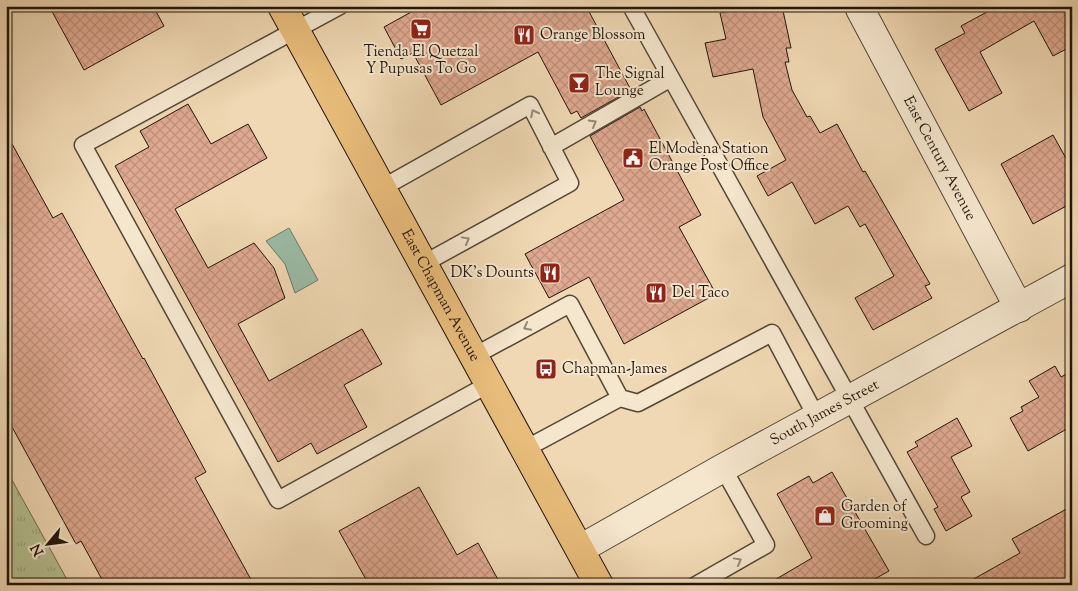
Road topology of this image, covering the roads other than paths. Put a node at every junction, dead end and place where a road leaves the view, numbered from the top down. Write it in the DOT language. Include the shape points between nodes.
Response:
graph roads {
  1 [pos="282,6"];
  2 [pos="340,6"];
  3 [pos="631,6"];
  4 [pos="863,8"];
  5 [pos="296,31"];
  6 [pos="671,78"];
  7 [pos="551,147"];
  8 [pos="382,188"];
  9 [pos="424,264"];
  10 [pos="1072,278"];
  11 [pos="1019,308"];
  12 [pos="474,356"];
  13 [pos="489,384"];
  14 [pos="620,398"];
  15 [pos="850,400"];
  16 [pos="817,418"];
  17 [pos="525,449"];
  18 [pos="724,468"];
  19 [pos="926,536"];
  20 [pos="580,549"];
  21 [pos="599,585"];
  22 [pos="696,585"];
  1 -- 5 [label="main road, East Chapman Avenue"];
  2 -- 5 [label="lane"];
  3 -- 6 [label="lane"];
  4 -- 11 [label="street, East Century Avenue"];
  5 -- 8 [label="main road, East Chapman Avenue"];
  5 -- 13 [label="lane" via="83,145 278,500"];
  7 -- 6 [label="lane, one-way"];
  6 -- 15 [label="lane"];
  7 -- 8 [label="lane, one-way" via="530,105"];
  9 -- 7 [label="lane, one-way" via="570,183"];
  8 -- 9 [label="main road, East Chapman Avenue"];
  9 -- 12 [label="main road, East Chapman Avenue"];
  10 -- 11 [label="street, South James Street"];
  11 -- 15 [label="street, South James Street"];
  12 -- 13 [label="main road, East Chapman Avenue"];
  14 -- 12 [label="lane, one-way" via="570,304"];
  13 -- 17 [label="main road, East Chapman Avenue"];
  14 -- 16 [label="lane" via="638,403 772,333"];
  14 -- 17 [label="lane"];
  15 -- 16 [label="street, South James Street"];
  15 -- 19 [label="lane"];
  16 -- 18 [label="street, South James Street"];
  17 -- 20 [label="main road, East Chapman Avenue"];
  18 -- 20 [label="street, South James Street"];
  22 -- 18 [label="lane, one-way" via="766,546"];
  20 -- 21 [label="main road, East Chapman Avenue"];
}
